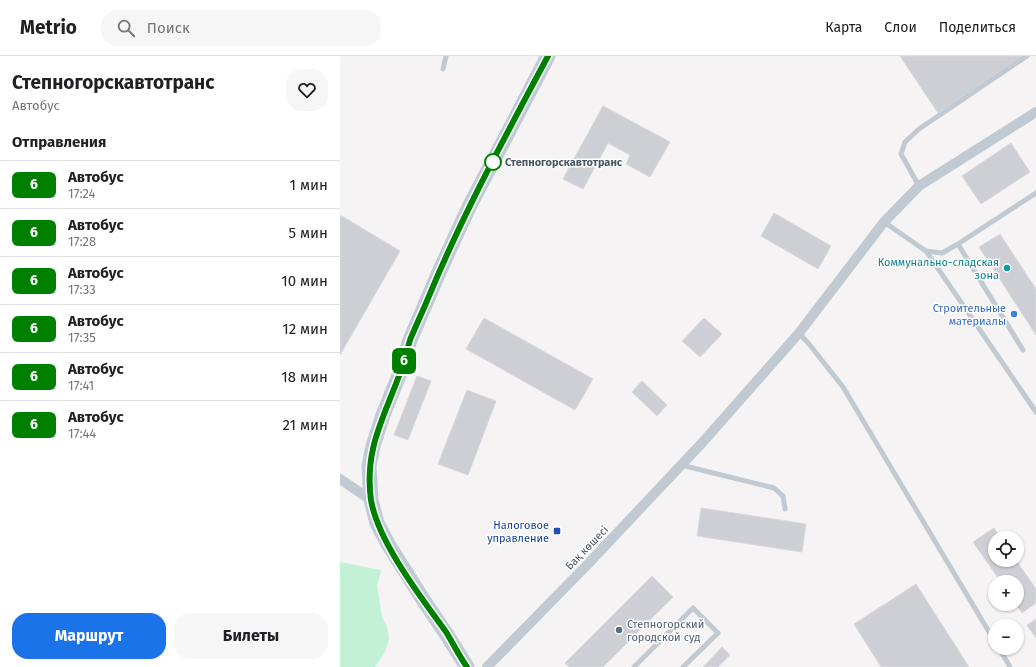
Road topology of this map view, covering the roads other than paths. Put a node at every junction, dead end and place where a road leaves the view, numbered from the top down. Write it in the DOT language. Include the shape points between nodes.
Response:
graph roads {
  1 [pos="446,56"];
  2 [pos="548,56"];
  3 [pos="1027,56"];
  4 [pos="442,69"];
  5 [pos="1036,112"];
  6 [pos="919,186"];
  7 [pos="1036,193"];
  8 [pos="884,222"];
  9 [pos="958,244"];
  10 [pos="926,251"];
  11 [pos="799,333"];
  12 [pos="1023,350"];
  13 [pos="1036,412"];
  14 [pos="681,465"];
  15 [pos="340,479"];
  16 [pos="371,500"];
  17 [pos="785,509"];
  18 [pos="988,630"];
  19 [pos="1003,655"];
  20 [pos="467,667"];
  21 [pos="487,667"];
  22 [pos="634,667"];
  23 [pos="683,667"];
  24 [pos="1010,667"];
  1 -- 4 [label="lane"];
  2 -- 16 [label="street" via="469,208 410,340 373,446 369,466"];
  3 -- 6 [label="lane" via="918,128 904,142 901,154"];
  5 -- 6 [label="street, Бақ көшесі"];
  6 -- 8 [label="street, Бақ көшесі"];
  7 -- 9 [label="lane"];
  8 -- 10 [label="lane"];
  8 -- 11 [label="street, Бақ көшесі"];
  9 -- 10 [label="lane" via="942,253"];
  9 -- 12 [label="lane"];
  10 -- 13 [label="lane"];
  11 -- 14 [label="street, Бақ көшесі"];
  11 -- 18 [label="lane" via="843,387"];
  14 -- 17 [label="lane" via="774,488 783,496"];
  14 -- 21 [label="street, Бақ көшесі" via="588,565"];
  15 -- 16 [label="street"];
  16 -- 20 [label="street" via="377,523 388,544"];
  19 -- 24 [label="lane"];
  22 -- 23 [label="lane" via="693,608 718,633"];
}
